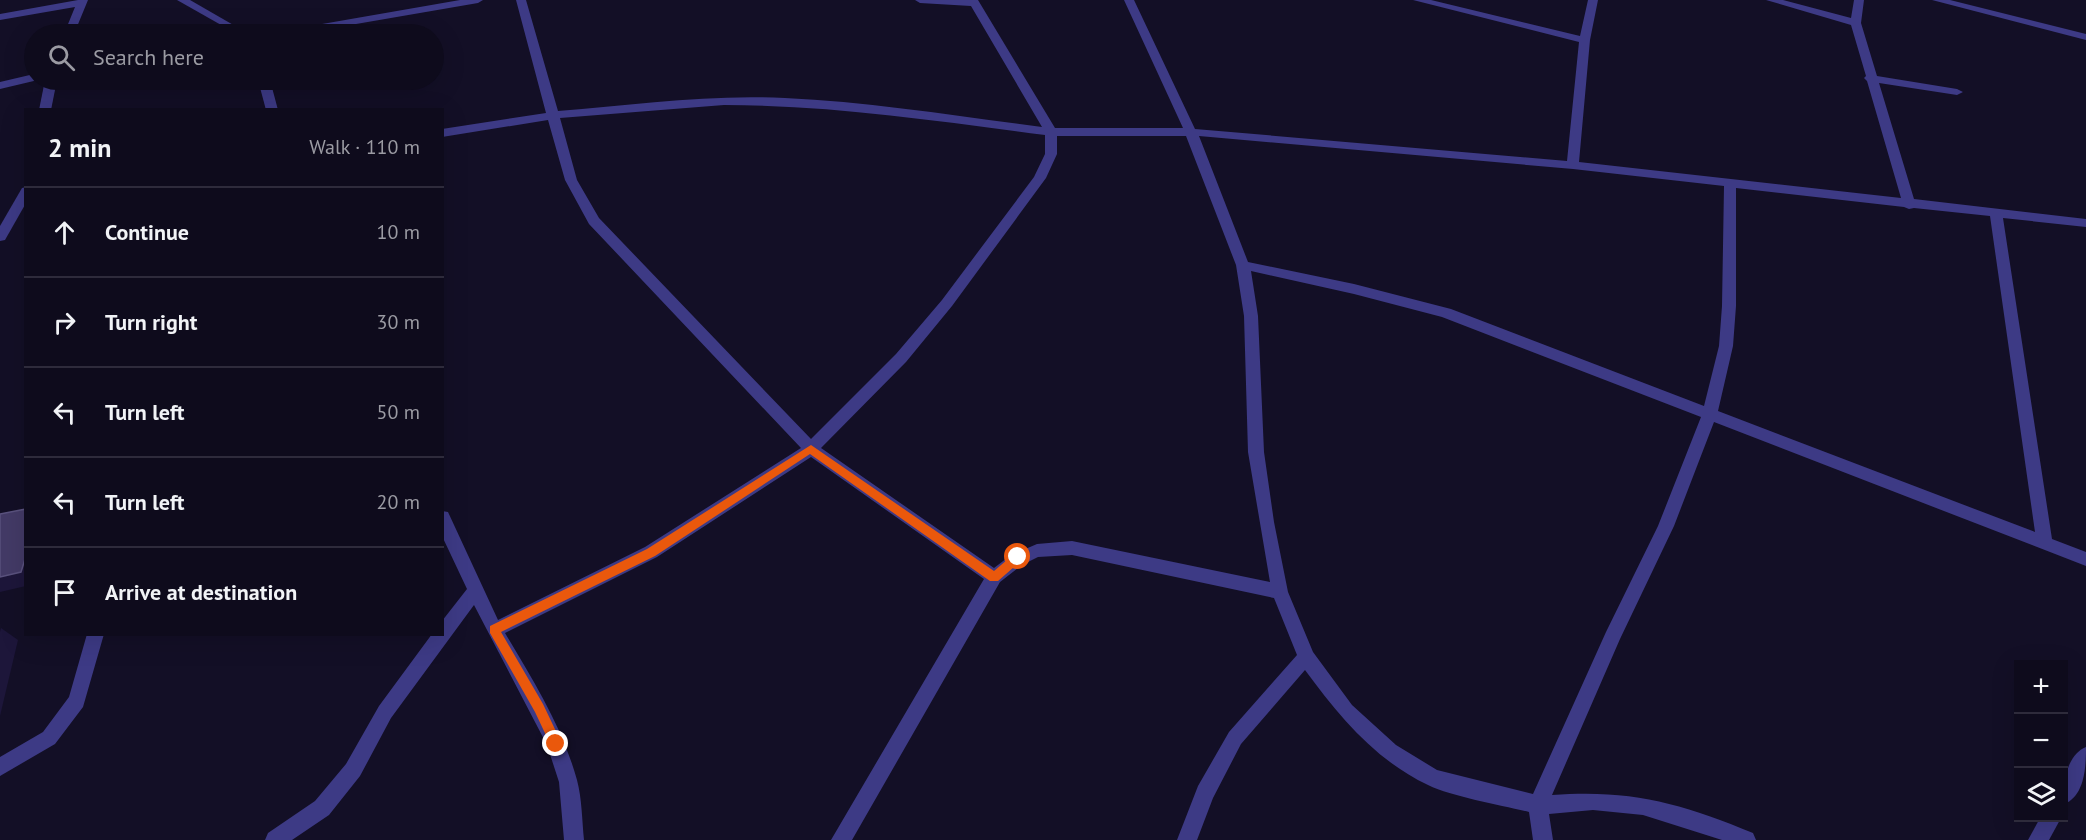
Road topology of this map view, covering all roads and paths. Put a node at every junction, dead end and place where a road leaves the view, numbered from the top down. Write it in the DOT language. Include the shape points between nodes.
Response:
graph roads {
  1 [pos="182,0"];
  2 [pos="478,0"];
  3 [pos="521,0"];
  4 [pos="920,0"];
  5 [pos="1129,0"];
  6 [pos="1418,0"];
  7 [pos="1593,0"];
  8 [pos="1771,0"];
  9 [pos="1859,0"];
  10 [pos="1937,0"];
  11 [pos="83,2"];
  12 [pos="974,2"];
  13 [pos="0,17"];
  14 [pos="73,24"];
  15 [pos="226,24"];
  16 [pos="340,24"];
  17 [pos="1857,24"];
  18 [pos="2086,37"];
  19 [pos="1585,40"];
  20 [pos="1870,78"];
  21 [pos="24,80"];
  22 [pos="0,86"];
  23 [pos="49,90"];
  24 [pos="267,90"];
  25 [pos="1957,92"];
  26 [pos="45,108"];
  27 [pos="271,108"];
  28 [pos="555,116"];
  29 [pos="1051,132"];
  30 [pos="1191,132"];
  31 [pos="444,133"];
  32 [pos="1573,165"];
  33 [pos="1730,184"];
  34 [pos="24,195"];
  35 [pos="1908,205"];
  36 [pos="1996,213"];
  37 [pos="2086,223"];
  38 [pos="0,237"];
  39 [pos="1243,265"];
  40 [pos="1708,416"];
  41 [pos="811,449"];
  42 [pos="444,521"];
  43 [pos="2045,544"];
  44 [pos="2086,559"];
  45 [pos="994,577"];
  46 [pos="475,591"];
  47 [pos="1280,592"];
  48 [pos="494,630"];
  49 [pos="444,633"];
  50 [pos="95,636"];
  51 [pos="442,636"];
  52 [pos="1306,657"];
  53 [pos="2086,756"];
  54 [pos="0,767"];
  55 [pos="2068,788"];
  56 [pos="1538,805"];
  57 [pos="2049,822"];
  58 [pos="275,840"];
  59 [pos="574,840"];
  60 [pos="841,840"];
  61 [pos="1187,840"];
  62 [pos="1543,840"];
  63 [pos="1746,840"];
  64 [pos="2038,840"];
  1 -- 15 [label="street"];
  2 -- 16 [label="street"];
  3 -- 28 [label="street"];
  4 -- 12 [label="street"];
  5 -- 30 [label="street"];
  6 -- 19 [label="street"];
  7 -- 19 [label="street"];
  8 -- 17 [label="street"];
  9 -- 17 [label="street"];
  10 -- 18 [label="street"];
  11 -- 13 [label="street"];
  11 -- 14 [label="street"];
  12 -- 29 [label="street"];
  17 -- 20 [label="street"];
  19 -- 32 [label="street"];
  20 -- 25 [label="street"];
  20 -- 35 [label="street"];
  21 -- 22 [label="street"];
  23 -- 26 [label="street"];
  24 -- 27 [label="street"];
  28 -- 29 [label="street" via="724,101 784,101"];
  28 -- 31 [label="street"];
  28 -- 41 [label="street" via="571,180 594,221"];
  29 -- 30 [label="street"];
  29 -- 41 [label="street" via="1051,154 1040,178 946,303 901,358"];
  30 -- 32 [label="street"];
  30 -- 39 [label="street"];
  32 -- 33 [label="street"];
  33 -- 35 [label="street"];
  33 -- 40 [label="street" via="1730,306 1726,346"];
  34 -- 38 [label="street"];
  35 -- 36 [label="street"];
  36 -- 37 [label="street"];
  36 -- 43 [label="street"];
  39 -- 40 [label="street" via="1446,314"];
  39 -- 47 [label="street" via="1251,316 1256,452"];
  40 -- 43 [label="street"];
  40 -- 56 [label="street" via="1666,526"];
  41 -- 45 [label="street"];
  41 -- 48 [label="street" via="651,552"];
  42 -- 46 [label="street"];
  43 -- 44 [label="street"];
  45 -- 47 [label="street" via="1018,557 1058,546 1167,565"];
  45 -- 60 [label="street"];
  46 -- 48 [label="street"];
  46 -- 49 [label="street"];
  47 -- 52 [label="street"];
  48 -- 59 [label="street" via="556,744 568,782"];
  50 -- 54 [label="street" via="77,700 49,738"];
  51 -- 58 [label="street" via="386,712 353,770 322,808"];
  52 -- 56 [label="street" via="1346,711 1389,751 1433,778"];
  52 -- 61 [label="street" via="1234,738 1205,793"];
  53 -- 55 [label="street"];
  56 -- 62 [label="street"];
  56 -- 63 [label="street" via="1593,801 1643,807 1701,822"];
  57 -- 64 [label="street"];
}
